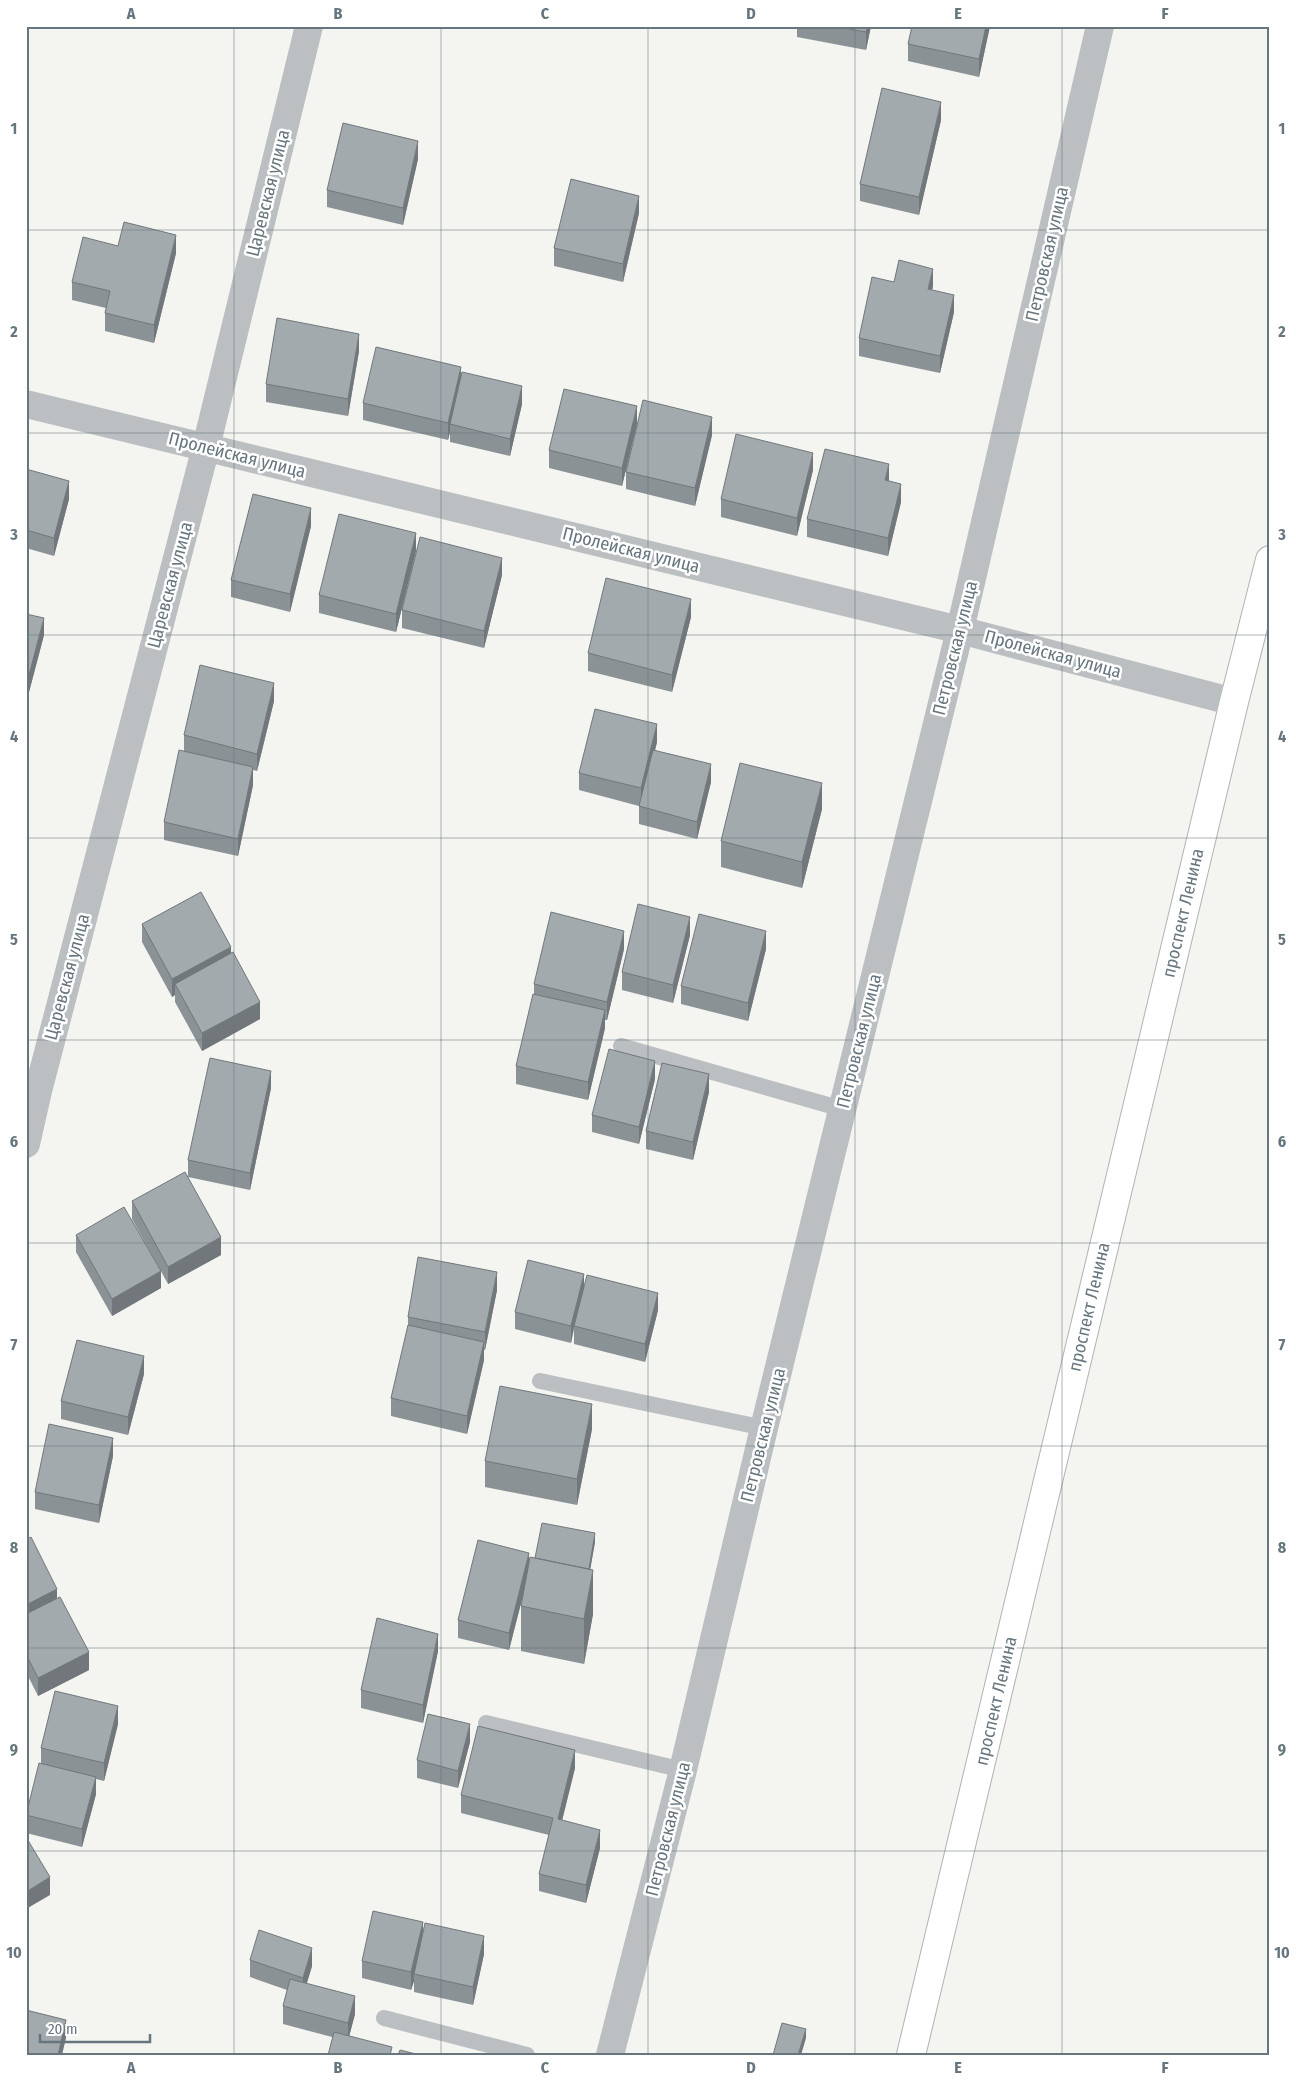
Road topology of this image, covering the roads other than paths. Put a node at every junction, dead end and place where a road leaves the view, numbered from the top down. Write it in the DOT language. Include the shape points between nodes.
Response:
graph roads {
  1 [pos="309,26"];
  2 [pos="1100,26"];
  3 [pos="26,404"];
  4 [pos="206,447"];
  5 [pos="1270,560"];
  6 [pos="960,630"];
  7 [pos="1234,702"];
  8 [pos="621,1046"];
  9 [pos="32,1090"];
  10 [pos="842,1109"];
  11 [pos="26,1144"];
  12 [pos="540,1382"];
  13 [pos="764,1428"];
  14 [pos="486,1723"];
  15 [pos="683,1770"];
  16 [pos="384,2018"];
  17 [pos="527,2055"];
  18 [pos="610,2055"];
  19 [pos="911,2055"];
  1 -- 4 [label="street, Царевская улица"];
  2 -- 6 [label="street, Петровская улица"];
  3 -- 4 [label="street, Пролейская улица"];
  4 -- 6 [label="street, Пролейская улица"];
  4 -- 9 [label="street, Царевская улица"];
  5 -- 7 [label="main road, проспект Ленина"];
  6 -- 7 [label="street, Пролейская улица"];
  6 -- 10 [label="street, Петровская улица"];
  7 -- 19 [label="main road, проспект Ленина"];
  8 -- 10 [label="lane"];
  9 -- 11 [label="street, Царевская улица"];
  10 -- 13 [label="street, Петровская улица"];
  12 -- 13 [label="lane"];
  13 -- 15 [label="street, Петровская улица"];
  14 -- 15 [label="lane"];
  15 -- 18 [label="street, Петровская улица"];
  16 -- 17 [label="lane"];
}
